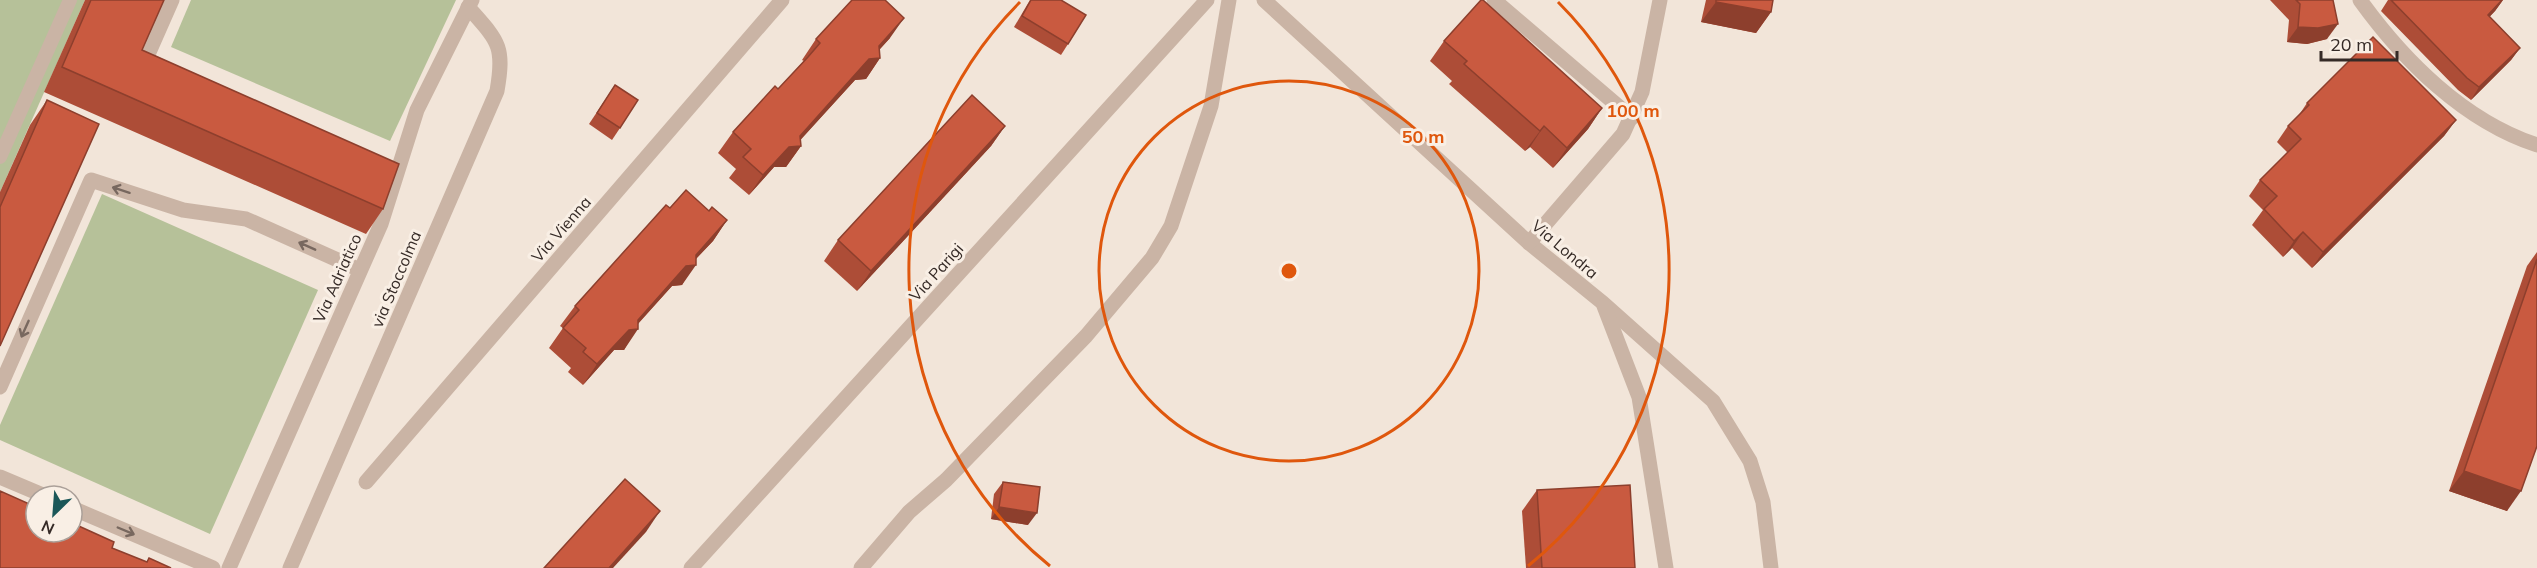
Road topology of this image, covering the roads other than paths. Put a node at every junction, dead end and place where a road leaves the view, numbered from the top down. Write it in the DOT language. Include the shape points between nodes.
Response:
graph roads {
  1 [pos="70,0"];
  2 [pos="171,0"];
  3 [pos="783,0"];
  4 [pos="1207,0"];
  5 [pos="1228,0"];
  6 [pos="1264,0"];
  7 [pos="1494,0"];
  8 [pos="1660,0"];
  9 [pos="2360,0"];
  10 [pos="470,4"];
  11 [pos="177,74"];
  12 [pos="1632,118"];
  13 [pos="2537,145"];
  14 [pos="0,158"];
  15 [pos="1529,243"];
  16 [pos="360,270"];
  17 [pos="1603,303"];
  18 [pos="0,387"];
  19 [pos="0,477"];
  20 [pos="366,482"];
  21 [pos="24,487"];
  22 [pos="84,513"];
  23 [pos="213,568"];
  24 [pos="229,568"];
  25 [pos="290,568"];
  26 [pos="691,568"];
  27 [pos="861,568"];
  28 [pos="1666,568"];
  29 [pos="1771,568"];
  1 -- 14 [label="lane"];
  2 -- 11 [label="street" via="146,59"];
  3 -- 20 [label="street, Via Vienna"];
  4 -- 26 [label="street, Via Parigi"];
  5 -- 27 [label="street" via="1211,106 1171,226 1152,258 1086,336 946,480 909,512"];
  6 -- 15 [label="street, Via Londra"];
  7 -- 12 [label="street"];
  8 -- 12 [label="street" via="1642,92"];
  9 -- 13 [label="street" via="2415,65 2472,113"];
  10 -- 16 [label="street, Via Adriatico" via="417,110 390,176 381,224"];
  10 -- 25 [label="street, via Stoccolma" via="495,38 502,64 497,91"];
  12 -- 15 [label="street" via="1606,155"];
  15 -- 17 [label="street, Via Londra"];
  16 -- 18 [label="street, one-way" via="246,219 183,210 91,180"];
  16 -- 24 [label="street, Via Adriatico"];
  17 -- 28 [label="street" via="1638,397"];
  17 -- 29 [label="street, Via Londra" via="1713,401 1750,461 1763,502"];
  19 -- 21 [label="street"];
  22 -- 23 [label="street, one-way"];
}
